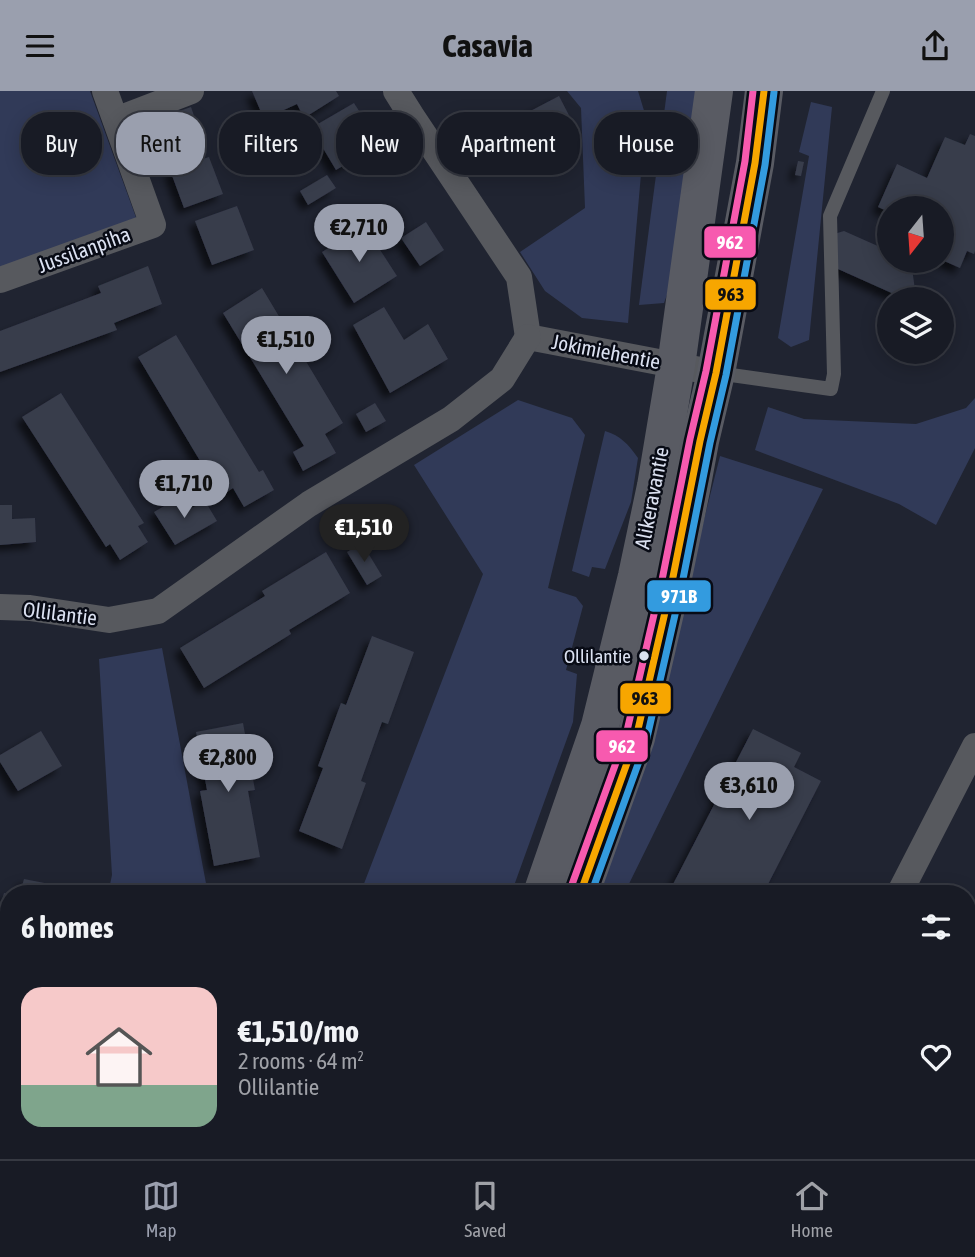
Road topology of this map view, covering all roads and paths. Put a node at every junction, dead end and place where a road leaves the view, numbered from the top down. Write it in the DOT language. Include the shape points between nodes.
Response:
graph roads {
  1 [pos="105,91"];
  2 [pos="191,91"];
  3 [pos="396,91"];
  4 [pos="714,91"];
  5 [pos="764,91"];
  6 [pos="883,91"];
  7 [pos="137,112"];
  8 [pos="116,120"];
  9 [pos="135,175"];
  10 [pos="0,280"];
  11 [pos="528,337"];
  12 [pos="676,366"];
  13 [pos="716,373"];
  14 [pos="0,607"];
  15 [pos="975,746"];
  16 [pos="545,885"];
  17 [pos="583,885"];
  18 [pos="904,885"];
  1 -- 8 [label="street, Jussilanpiha"];
  2 -- 7 [label="street"];
  3 -- 11 [label="street, Jokimiehentie" via="519,277"];
  4 -- 12 [label="main road, Alikeravantie"];
  5 -- 13 [label="main road, Alikeravantie"];
  6 -- 13 [label="lane" via="830,216 831,389"];
  9 -- 10 [label="street, Jussilanpiha" via="153,225"];
  11 -- 12 [label="street, Jokimiehentie"];
  11 -- 14 [label="street, Ollilantie" via="502,379 451,419 309,503 158,611 109,620"];
  12 -- 13 [label="street, Jokimiehentie"];
  12 -- 16 [label="main road, Alikeravantie" via="656,486 600,726"];
  13 -- 17 [label="main road, Alikeravantie" via="636,738"];
  15 -- 18 [label="street"];
}
